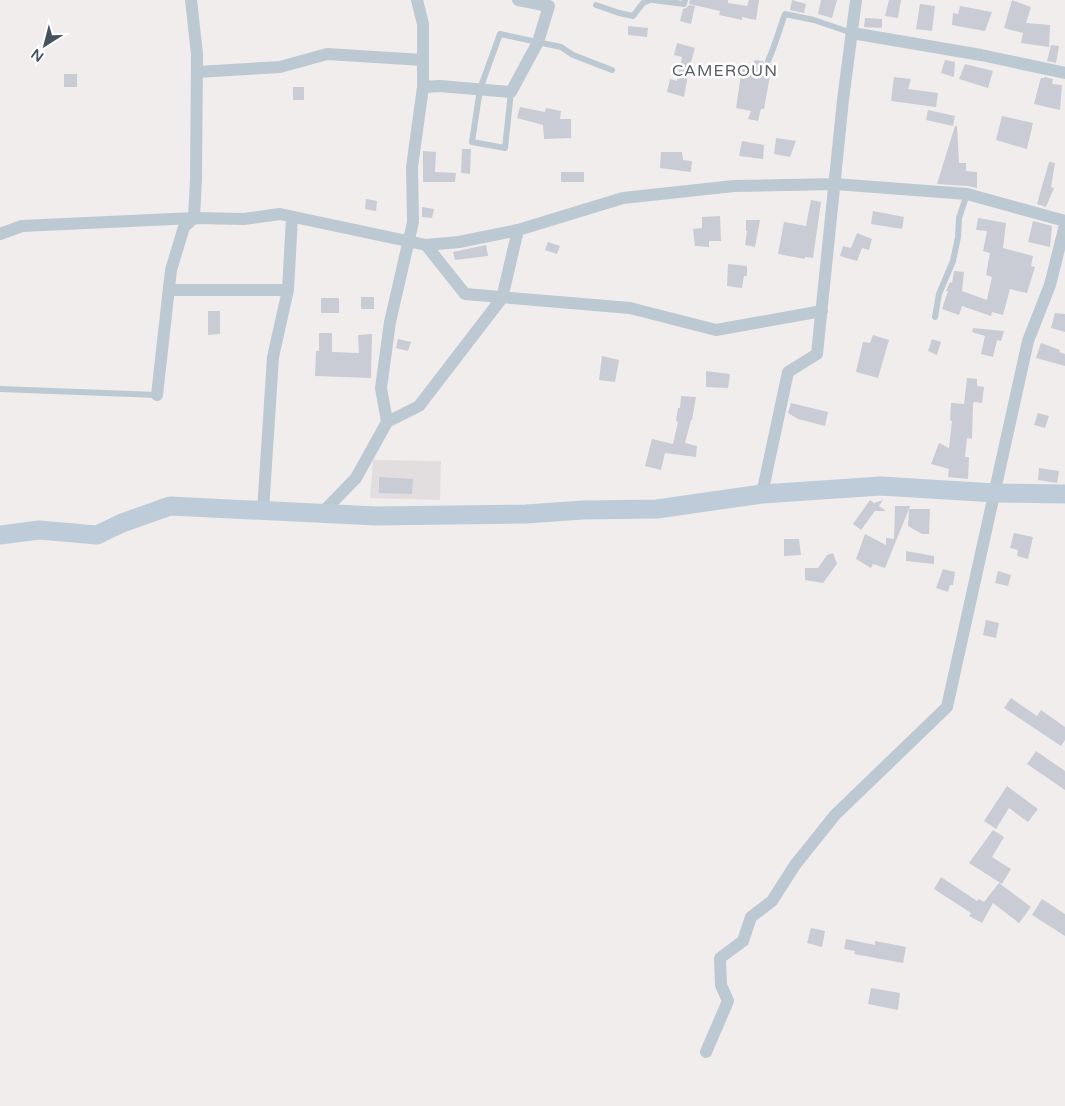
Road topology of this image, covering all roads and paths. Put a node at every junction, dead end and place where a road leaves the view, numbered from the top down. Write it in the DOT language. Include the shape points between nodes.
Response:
graph roads {
  1 [pos="192,0"];
  2 [pos="417,0"];
  3 [pos="518,0"];
  4 [pos="651,0"];
  5 [pos="685,0"];
  6 [pos="856,0"];
  7 [pos="596,5"];
  8 [pos="852,33"];
  9 [pos="538,42"];
  10 [pos="423,60"];
  11 [pos="768,61"];
  12 [pos="612,70"];
  13 [pos="197,72"];
  14 [pos="1065,73"];
  15 [pos="423,86"];
  16 [pos="480,89"];
  17 [pos="511,92"];
  18 [pos="835,184"];
  19 [pos="967,194"];
  20 [pos="292,216"];
  21 [pos="194,218"];
  22 [pos="1065,221"];
  23 [pos="1065,225"];
  24 [pos="518,230"];
  25 [pos="0,234"];
  26 [pos="409,242"];
  27 [pos="426,245"];
  28 [pos="169,290"];
  29 [pos="288,290"];
  30 [pos="502,298"];
  31 [pos="822,310"];
  32 [pos="935,317"];
  33 [pos="0,389"];
  34 [pos="157,394"];
  35 [pos="387,422"];
  36 [pos="995,493"];
  37 [pos="762,494"];
  38 [pos="1065,494"];
  39 [pos="263,511"];
  40 [pos="321,514"];
  41 [pos="0,535"];
  42 [pos="706,1052"];
  1 -- 13 [label="street"];
  2 -- 10 [label="street" via="423,24"];
  3 -- 9 [label="street" via="549,6"];
  4 -- 5 [label="lane" via="684,4"];
  4 -- 7 [label="lane" via="643,3 633,16"];
  6 -- 8 [label="street"];
  8 -- 11 [label="lane" via="785,14"];
  8 -- 14 [label="street"];
  8 -- 18 [label="street"];
  9 -- 12 [label="lane" via="561,46 573,55"];
  9 -- 16 [label="lane" via="500,34"];
  9 -- 17 [label="street"];
  10 -- 13 [label="street" via="328,54 262,70"];
  10 -- 15 [label="street"];
  13 -- 21 [label="street"];
  15 -- 16 [label="street"];
  15 -- 26 [label="street" via="412,167 413,222"];
  16 -- 17 [label="street"];
  16 -- 17 [label="lane" via="472,142 505,148"];
  18 -- 19 [label="street"];
  18 -- 24 [label="street" via="734,186 622,198"];
  18 -- 31 [label="street"];
  19 -- 22 [label="street"];
  19 -- 32 [label="lane"];
  20 -- 21 [label="street"];
  20 -- 26 [label="street"];
  20 -- 29 [label="street"];
  21 -- 25 [label="street" via="22,226"];
  21 -- 28 [label="street" via="184,227"];
  23 -- 36 [label="street" via="1050,285 1028,341"];
  24 -- 27 [label="street"];
  24 -- 30 [label="street"];
  26 -- 27 [label="street"];
  26 -- 35 [label="street" via="390,322 381,388"];
  27 -- 30 [label="street" via="465,294"];
  28 -- 29 [label="street"];
  28 -- 34 [label="street"];
  29 -- 39 [label="street" via="274,357"];
  30 -- 31 [label="street" via="630,308 716,330"];
  30 -- 35 [label="street" via="419,406"];
  31 -- 37 [label="street" via="817,354 788,372"];
  33 -- 34 [label="lane"];
  35 -- 40 [label="street" via="356,478"];
  36 -- 37 [label="main road" via="881,486"];
  36 -- 38 [label="main road"];
  36 -- 42 [label="street" via="946,707 835,815 795,865 772,901 750,917 743,941 720,958 722,985 728,1001"];
  37 -- 40 [label="main road" via="657,509 526,514"];
  39 -- 40 [label="main road"];
  39 -- 41 [label="main road" via="170,506 97,535 39,530"];
}
